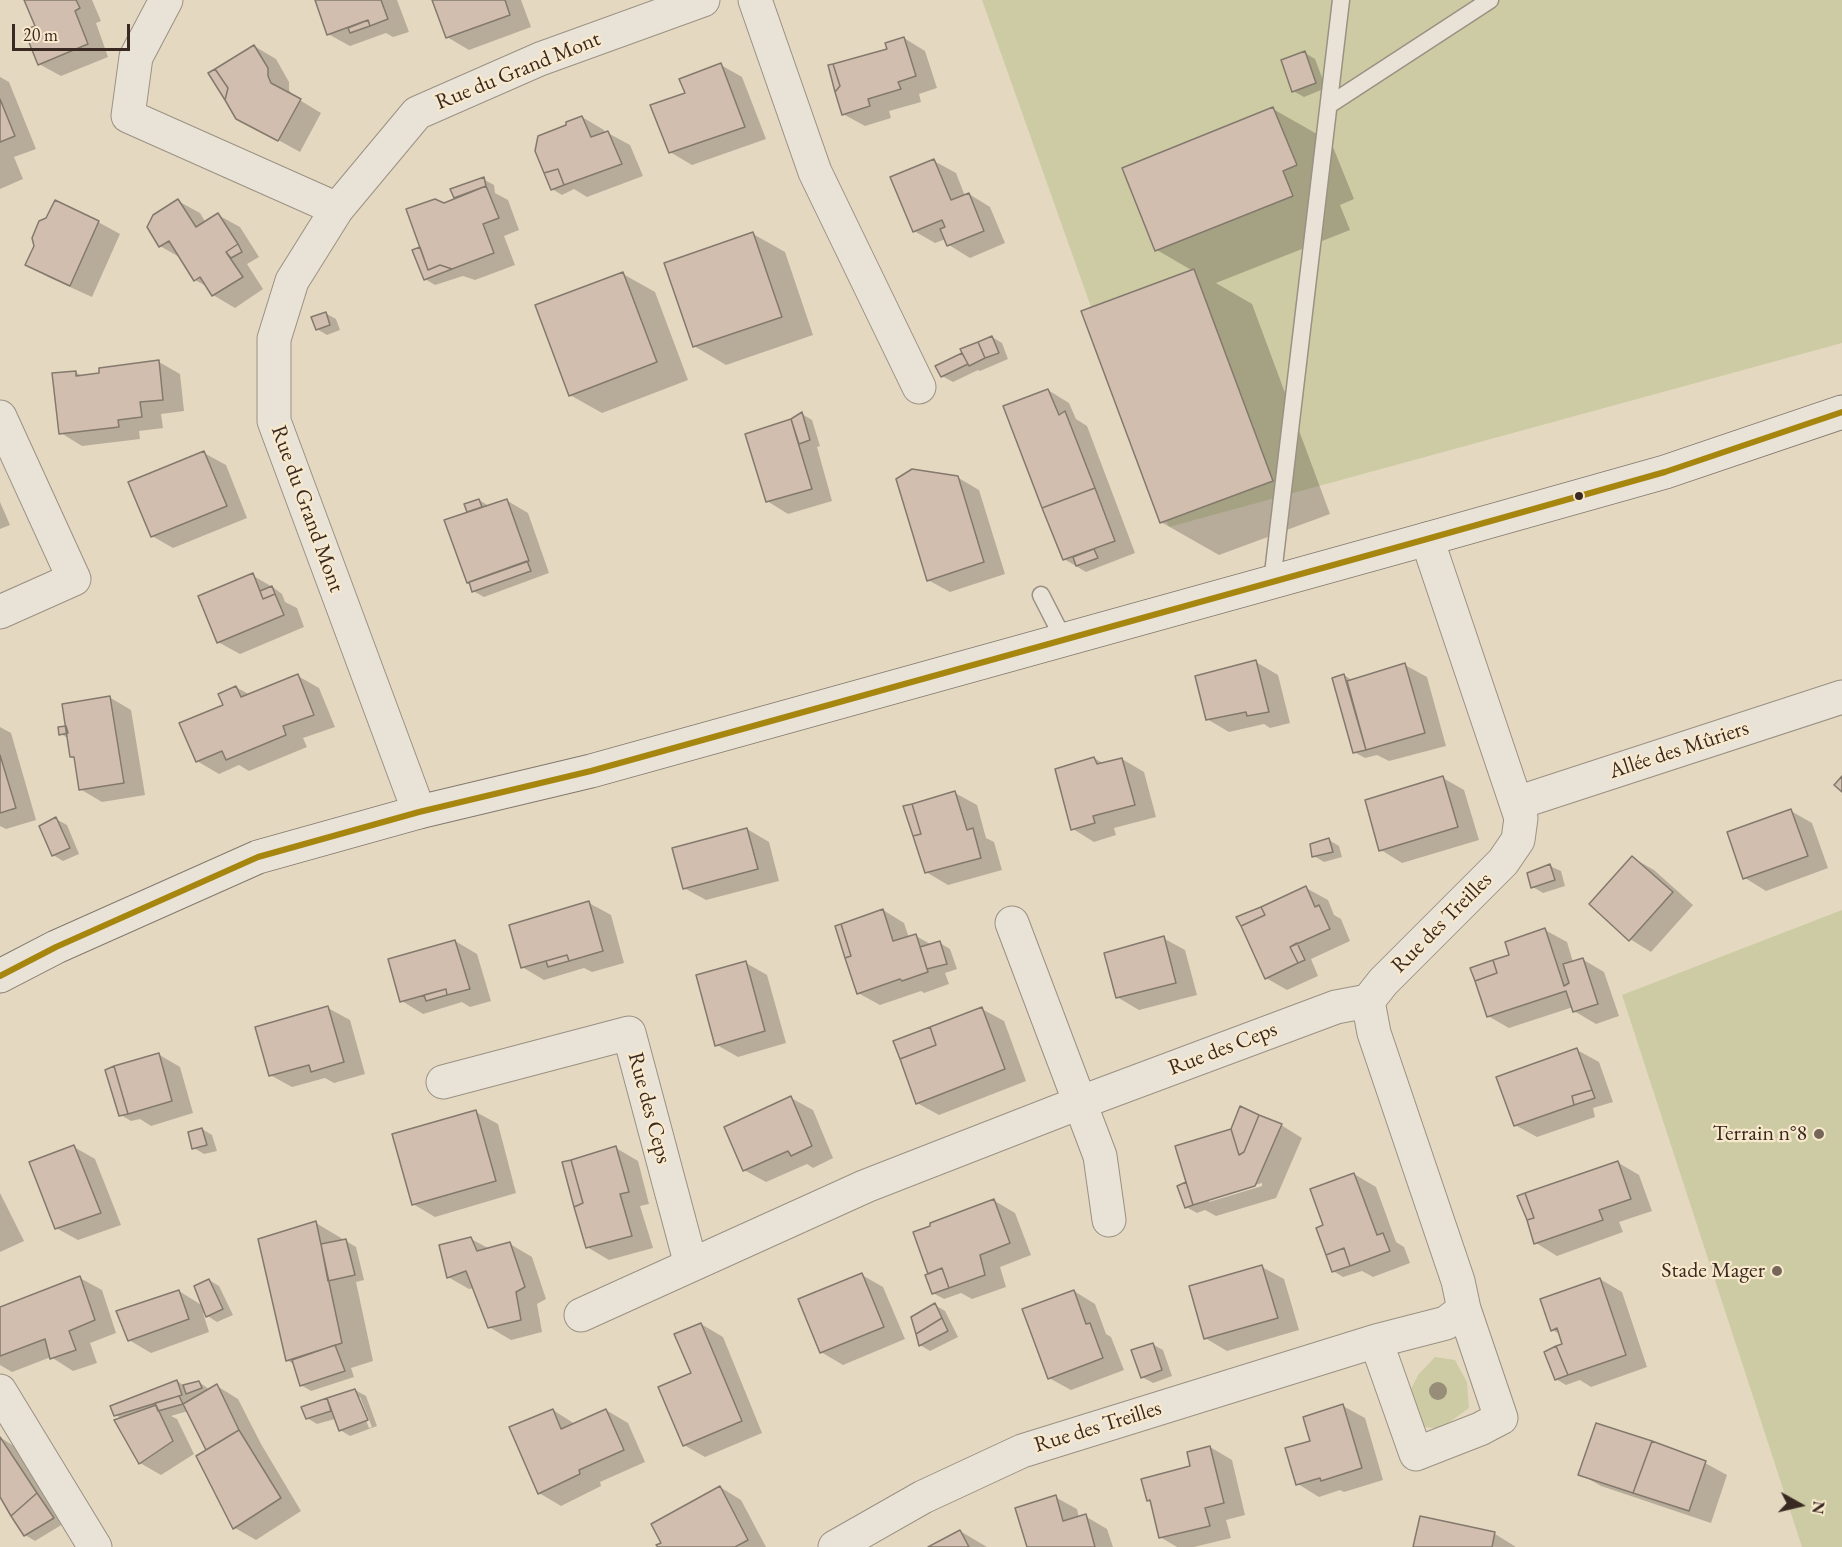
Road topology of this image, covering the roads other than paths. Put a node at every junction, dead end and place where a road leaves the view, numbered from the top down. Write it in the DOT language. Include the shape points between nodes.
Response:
graph roads {
  1 [pos="166,0"];
  2 [pos="703,0"];
  3 [pos="755,0"];
  4 [pos="1341,0"];
  5 [pos="1490,0"];
  6 [pos="1329,105"];
  7 [pos="337,208"];
  8 [pos="919,387"];
  9 [pos="1842,412"];
  10 [pos="0,417"];
  11 [pos="1427,539"];
  12 [pos="1272,582"];
  13 [pos="1041,595"];
  14 [pos="0,612"];
  15 [pos="1064,640"];
  16 [pos="1842,697"];
  17 [pos="1517,803"];
  18 [pos="419,812"];
  19 [pos="1011,923"];
  20 [pos="0,976"];
  21 [pos="1368,1001"];
  22 [pos="443,1082"];
  23 [pos="1078,1103"];
  24 [pos="1109,1220"];
  25 [pos="691,1265"];
  26 [pos="1464,1309"];
  27 [pos="581,1315"];
  28 [pos="1376,1341"];
  29 [pos="0,1391"];
  30 [pos="94,1547"];
  31 [pos="835,1547"];
  1 -- 7 [label="street" via="136,57 128,116"];
  2 -- 7 [label="street, Rue du Grand Mont" via="540,59 417,113"];
  3 -- 8 [label="street" via="815,172"];
  4 -- 6 [label="lane"];
  5 -- 6 [label="lane"];
  6 -- 12 [label="lane"];
  7 -- 18 [label="street, Rue du Grand Mont" via="292,281 274,339 274,421"];
  9 -- 11 [label="street" via="1665,472"];
  10 -- 14 [label="street" via="74,579"];
  11 -- 12 [label="street"];
  11 -- 17 [label="street, Rue des Treilles"];
  12 -- 15 [label="street"];
  13 -- 15 [label="lane"];
  15 -- 18 [label="street" via="591,771"];
  16 -- 17 [label="street, Allée des Mûriers"];
  17 -- 21 [label="street, Rue des Treilles" via="1521,818 1518,840 1503,862"];
  18 -- 20 [label="street" via="258,856"];
  19 -- 23 [label="street"];
  21 -- 23 [label="street, Rue des Ceps" via="1336,1006"];
  21 -- 26 [label="street" via="1374,1033"];
  22 -- 25 [label="street, Rue des Ceps" via="629,1033"];
  23 -- 24 [label="street" via="1100,1156"];
  23 -- 25 [label="street, Rue des Ceps" via="866,1186"];
  25 -- 27 [label="street, Rue des Ceps"];
  26 -- 28 [label="street, Rue des Treilles" via="1446,1323"];
  26 -- 28 [label="street" via="1501,1418 1416,1454"];
  28 -- 31 [label="street, Rue des Treilles" via="1022,1450 923,1497"];
  29 -- 30 [label="street"];
}
